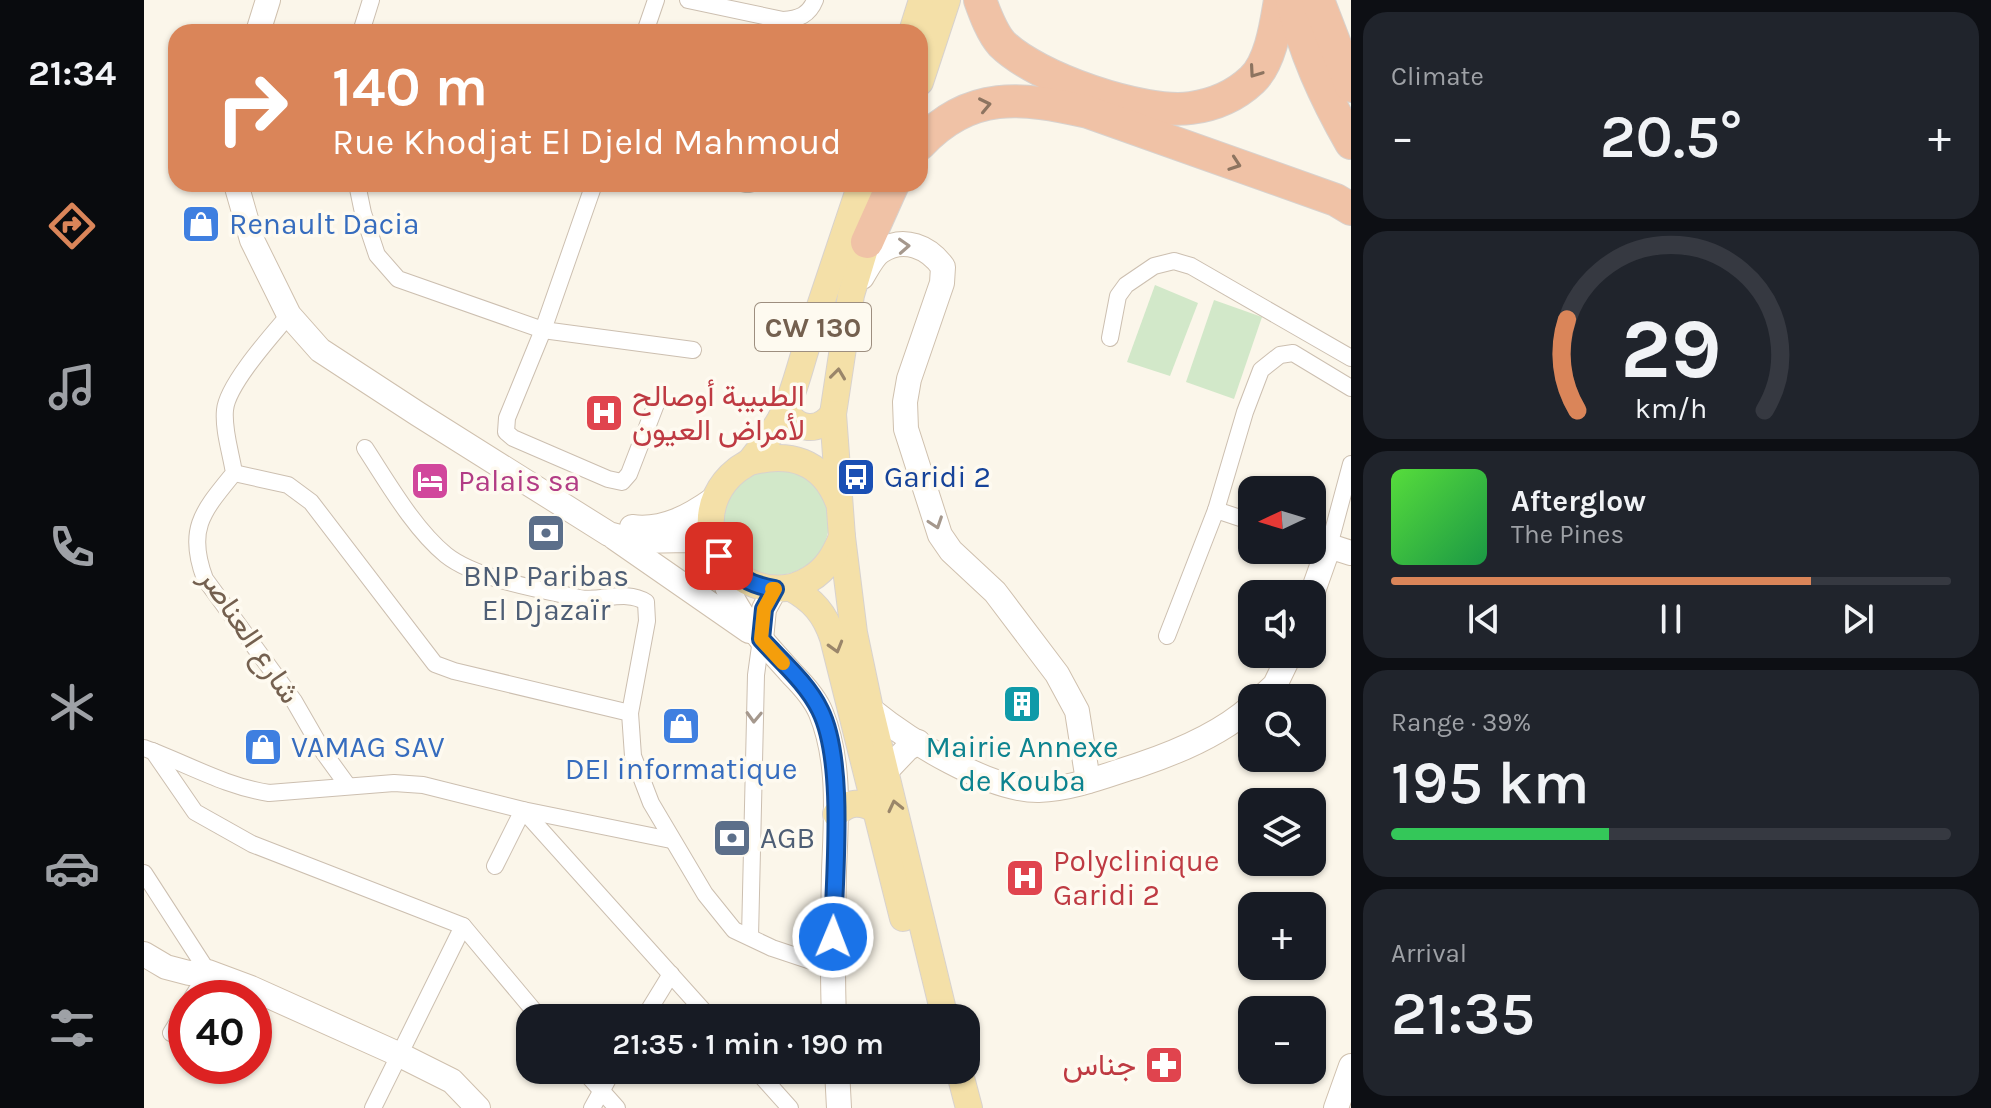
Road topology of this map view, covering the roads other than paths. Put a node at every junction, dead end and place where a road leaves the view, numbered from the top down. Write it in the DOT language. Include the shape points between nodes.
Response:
graph roads {
  1 [pos="268,0"];
  2 [pos="371,0"];
  3 [pos="656,0"];
  4 [pos="688,0"];
  5 [pos="815,0"];
  6 [pos="922,0"];
  7 [pos="947,0"];
  8 [pos="980,0"];
  9 [pos="1280,0"];
  10 [pos="1292,0"];
  11 [pos="1318,0"];
  12 [pos="260,24"];
  13 [pos="364,24"];
  14 [pos="648,24"];
  15 [pos="914,24"];
  16 [pos="928,58"];
  17 [pos="1351,86"];
  18 [pos="928,135"];
  19 [pos="1351,143"];
  20 [pos="238,192"];
  21 [pos="359,192"];
  22 [pos="591,192"];
  23 [pos="858,192"];
  24 [pos="883,192"];
  25 [pos="889,192"];
  26 [pos="1351,209"];
  27 [pos="867,242"];
  28 [pos="851,295"];
  29 [pos="289,315"];
  30 [pos="543,330"];
  31 [pos="1110,338"];
  32 [pos="693,350"];
  33 [pos="1351,358"];
  34 [pos="1351,388"];
  35 [pos="656,404"];
  36 [pos="786,410"];
  37 [pos="833,414"];
  38 [pos="365,448"];
  39 [pos="750,462"];
  40 [pos="1351,464"];
  41 [pos="234,473"];
  42 [pos="714,499"];
  43 [pos="565,504"];
  44 [pos="841,507"];
  45 [pos="1216,510"];
  46 [pos="1238,517"];
  47 [pos="609,534"];
  48 [pos="842,537"];
  49 [pos="1331,547"];
  50 [pos="717,551"];
  51 [pos="1318,580"];
  52 [pos="783,588"];
  53 [pos="1167,636"];
  54 [pos="761,639"];
  55 [pos="870,709"];
  56 [pos="630,713"];
  57 [pos="1238,718"];
  58 [pos="918,742"];
  59 [pos="148,750"];
  60 [pos="887,770"];
  61 [pos="1088,781"];
  62 [pos="348,786"];
  63 [pos="523,810"];
  64 [pos="876,810"];
  65 [pos="836,814"];
  66 [pos="671,840"];
  67 [pos="495,866"];
  68 [pos="144,874"];
  69 [pos="463,926"];
  70 [pos="750,937"];
  71 [pos="144,954"];
  72 [pos="832,968"];
  73 [pos="208,972"];
  74 [pos="671,974"];
  75 [pos="203,980"];
  76 [pos="528,1004"];
  77 [pos="653,1004"];
  78 [pos="698,1004"];
  79 [pos="833,1004"];
  80 [pos="924,1004"];
  81 [pos="942,1004"];
  82 [pos="398,1054"];
  83 [pos="1351,1066"];
  84 [pos="595,1084"];
  85 [pos="605,1084"];
  86 [pos="769,1084"];
  87 [pos="838,1084"];
  88 [pos="945,1084"];
  89 [pos="963,1084"];
  90 [pos="601,1091"];
  91 [pos="373,1108"];
  92 [pos="478,1108"];
  93 [pos="592,1108"];
  94 [pos="617,1108"];
  95 [pos="790,1108"];
  96 [pos="839,1108"];
  97 [pos="951,1108"];
  98 [pos="969,1108"];
  99 [pos="1336,1108"];
  1 -- 12 [label="street"];
  2 -- 13 [label="street"];
  3 -- 14 [label="street"];
  4 -- 5 [label="street" via="783,20 798,19"];
  6 -- 15 [label="main road"];
  7 -- 16 [label="main road"];
  9 -- 8 [label="highway, one-way" via="1272,43 1254,79 1222,101 1190,109 1099,94 1033,68 1001,42"];
  10 -- 19 [label="highway" via="1322,91"];
  11 -- 17 [label="highway"];
  18 -- 26 [label="highway, one-way" via="959,112 989,103 1051,104 1103,117"];
  20 -- 29 [label="street" via="252,240"];
  21 -- 30 [label="street" via="377,255 398,279"];
  22 -- 30 [label="street"];
  23 -- 36 [label="main road, CW 130"];
  24 -- 27 [label="main road, CW 130"];
  25 -- 27 [label="highway"];
  27 -- 28 [label="main road, CW 130"];
  37 -- 28 [label="main road, CW 130, one-way"];
  28 -- 61 [label="street, one-way" via="878,252 894,245 915,244 934,254 943,267 909,379 906,429 940,535 995,592 1057,674 1077,711"];
  29 -- 41 [label="street" via="227,399 225,422"];
  29 -- 43 [label="street" via="320,350"];
  30 -- 32 [label="street"];
  30 -- 35 [label="street" via="507,418 506,432 513,438 622,482"];
  31 -- 33 [label="street" via="1118,296 1126,285 1154,266 1174,261"];
  34 -- 45 [label="street" via="1293,353 1268,362 1245,412"];
  36 -- 37 [label="main road" via="794,422 808,428 823,425"];
  36 -- 39 [label="main road, CW 130"];
  37 -- 44 [label="main road, CW 130"];
  38 -- 56 [label="street" via="434,543 465,566 584,599 630,596 646,602"];
  39 -- 42 [label="main road"];
  39 -- 44 [label="main road" via="773,456 797,459 818,470"];
  40 -- 49 [label="street"];
  41 -- 56 [label="street" via="288,485 311,502 435,664"];
  41 -- 62 [label="street, شارع العناصر" via="200,518 196,540 205,579"];
  42 -- 43 [label="street" via="676,522 641,528 615,524"];
  42 -- 50 [label="main road" via="711,530"];
  43 -- 47 [label="street"];
  44 -- 48 [label="main road"];
  45 -- 46 [label="street"];
  45 -- 53 [label="street"];
  47 -- 50 [label="street" via="635,541 689,540"];
  47 -- 54 [label="street"];
  48 -- 52 [label="main road" via="823,570"];
  48 -- 55 [label="main road"];
  49 -- 51 [label="street"];
  50 -- 52 [label="main road" via="743,580"];
  50 -- 54 [label="street" via="725,581"];
  52 -- 54 [label="street" via="764,609"];
  52 -- 64 [label="main road, one-way" via="813,603 829,625"];
  54 -- 65 [label="street" via="820,710 829,737"];
  54 -- 70 [label="street, one-way"];
  55 -- 58 [label="street"];
  55 -- 60 [label="main road"];
  56 -- 66 [label="street" via="633,756"];
  57 -- 61 [label="street" via="1167,756"];
  58 -- 60 [label="street"];
  58 -- 61 [label="street" via="1005,785 1039,790"];
  59 -- 62 [label="street" via="254,790"];
  59 -- 69 [label="street" via="195,812 235,835"];
  81 -- 60 [label="main road, one-way"];
  62 -- 63 [label="street" via="423,785"];
  63 -- 66 [label="street"];
  63 -- 67 [label="street"];
  63 -- 74 [label="street"];
  64 -- 65 [label="main road" via="858,803"];
  64 -- 80 [label="main road"];
  65 -- 72 [label="street"];
  66 -- 70 [label="street" via="734,930"];
  68 -- 73 [label="street"];
  69 -- 76 [label="street"];
  69 -- 82 [label="street"];
  70 -- 72 [label="street"];
  71 -- 73 [label="street" via="166,967"];
  72 -- 79 [label="street"];
  73 -- 75 [label="street"];
  73 -- 82 [label="street"];
  74 -- 77 [label="street"];
  74 -- 78 [label="street"];
  82 -- 91 [label="street"];
  82 -- 92 [label="street" via="452,1081"];
  83 -- 99 [label="street"];
  84 -- 90 [label="street"];
  85 -- 90 [label="street"];
  86 -- 95 [label="street"];
  87 -- 96 [label="street"];
  88 -- 97 [label="main road"];
  89 -- 98 [label="main road"];
  90 -- 93 [label="street"];
  90 -- 94 [label="street"];
}
